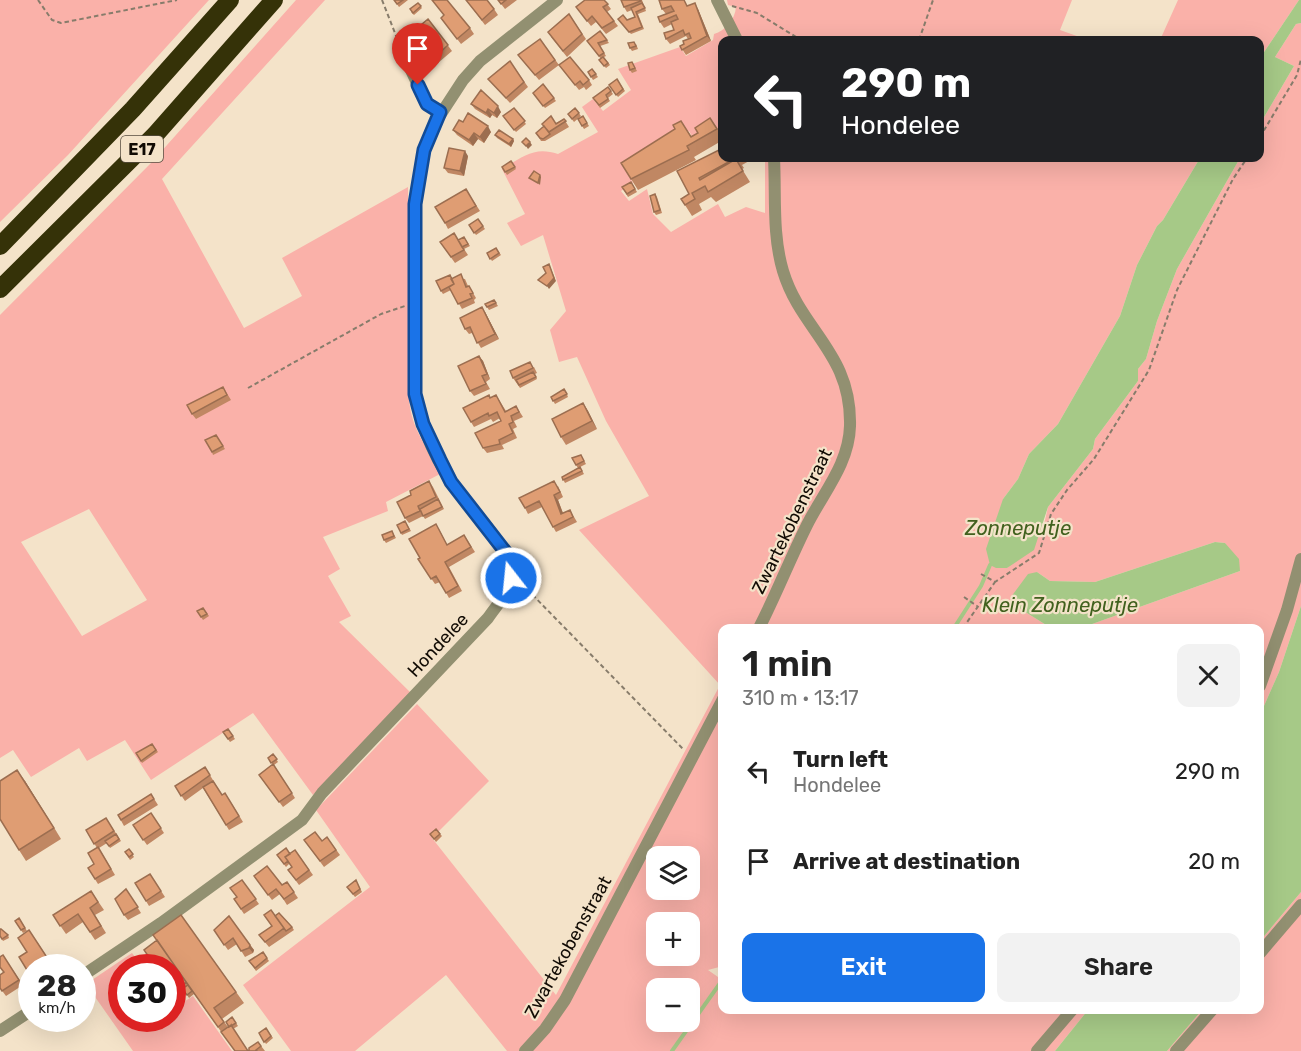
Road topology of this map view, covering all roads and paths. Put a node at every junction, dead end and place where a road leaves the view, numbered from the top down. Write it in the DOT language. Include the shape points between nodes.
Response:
graph roads {
  1 [pos="38,0"];
  2 [pos="177,0"];
  3 [pos="230,0"];
  4 [pos="274,0"];
  5 [pos="382,0"];
  6 [pos="557,0"];
  7 [pos="933,0"];
  8 [pos="723,3"];
  9 [pos="735,36"];
  10 [pos="794,36"];
  11 [pos="920,36"];
  12 [pos="1301,59"];
  13 [pos="409,66"];
  14 [pos="440,112"];
  15 [pos="1264,130"];
  16 [pos="774,162"];
  17 [pos="1244,162"];
  18 [pos="0,246"];
  19 [pos="0,289"];
  20 [pos="416,304"];
  21 [pos="248,388"];
  22 [pos="1301,559"];
  23 [pos="981,574"];
  24 [pos="511,578"];
  25 [pos="995,582"];
  26 [pos="965,598"];
  27 [pos="977,606"];
  28 [pos="761,624"];
  29 [pos="966,624"];
  30 [pos="1264,675"];
  31 [pos="718,708"];
  32 [pos="693,755"];
  33 [pos="1301,905"];
  34 [pos="1264,948"];
  35 [pos="96,967"];
  36 [pos="1069,1014"];
  37 [pos="1208,1014"];
  38 [pos="18,1019"];
  39 [pos="0,1031"];
  40 [pos="525,1051"];
  41 [pos="1038,1051"];
  42 [pos="1176,1051"];
  1 -- 2 [label="path" via="52,20 61,23"];
  3 -- 18 [label="highway, E17" via="133,109"];
  4 -- 19 [label="highway, E17" via="155,135"];
  5 -- 13 [label="path"];
  6 -- 14 [label="street" via="480,61"];
  7 -- 11 [label="path"];
  8 -- 9 [label="street"];
  8 -- 10 [label="path" via="757,13"];
  12 -- 15 [label="path" via="1297,75"];
  13 -- 14 [label="street" via="427,104"];
  14 -- 20 [label="street" via="418,177"];
  16 -- 28 [label="street, Zwartekobenstraat" via="775,221 783,271 800,306 839,366 846,386 850,428 839,470 807,524"];
  17 -- 25 [label="path" via="1177,290 1149,370 1094,459 1051,514 1039,553"];
  20 -- 21 [label="path" via="394,307"];
  20 -- 24 [label="street" via="417,407 451,482 507,554"];
  22 -- 30 [label="street"];
  23 -- 25 [label="path"];
  24 -- 32 [label="path" via="524,585"];
  24 -- 35 [label="street, Hondelee" via="488,618 322,793 302,820"];
  25 -- 27 [label="path"];
  26 -- 27 [label="path"];
  27 -- 29 [label="path"];
  31 -- 32 [label="street, Zwartekobenstraat"];
  32 -- 40 [label="street, Zwartekobenstraat" via="564,1000"];
  33 -- 34 [label="street"];
  36 -- 41 [label="street"];
  37 -- 42 [label="street"];
  38 -- 39 [label="street"];
}
